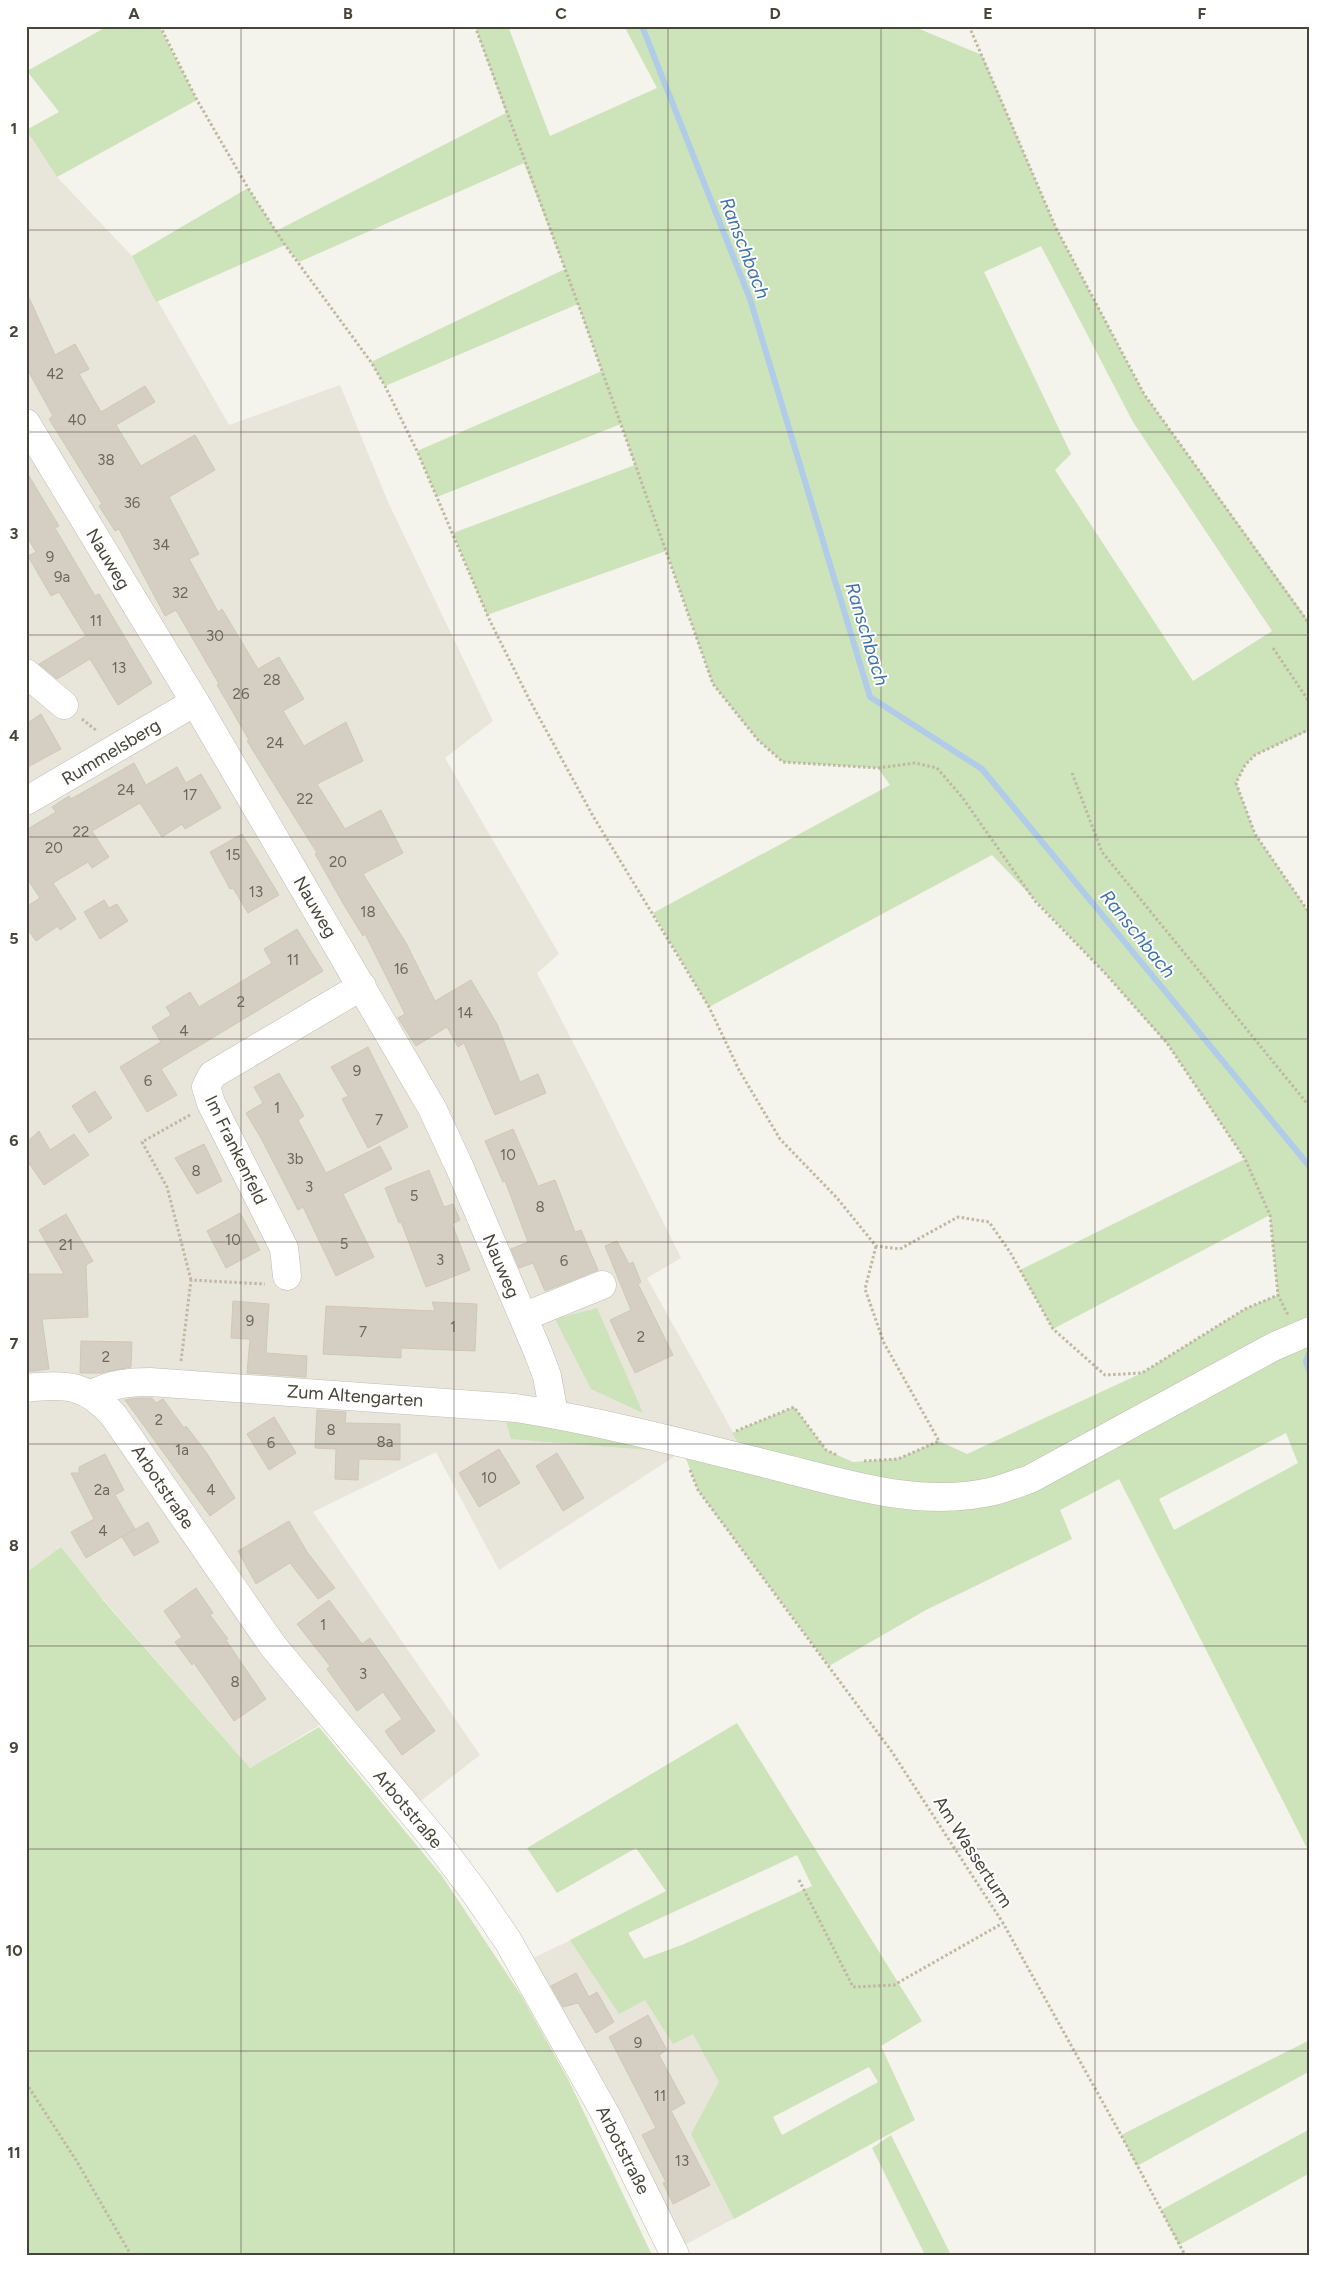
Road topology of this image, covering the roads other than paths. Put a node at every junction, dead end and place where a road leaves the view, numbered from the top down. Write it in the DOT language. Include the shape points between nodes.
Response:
graph roads {
  1 [pos="26,423"];
  2 [pos="26,673"];
  3 [pos="195,702"];
  4 [pos="64,705"];
  5 [pos="26,801"];
  6 [pos="362,986"];
  7 [pos="286,1276"];
  8 [pos="602,1285"];
  9 [pos="523,1317"];
  10 [pos="1310,1331"];
  11 [pos="26,1388"];
  12 [pos="92,1394"];
  13 [pos="554,1414"];
  14 [pos="674,2255"];
  1 -- 3 [label="street, Nauweg"];
  2 -- 4 [label="street"];
  3 -- 5 [label="street, Rummelsberg"];
  3 -- 6 [label="street, Nauweg"];
  6 -- 7 [label="street, Im Frankenfeld" via="212,1075 206,1087 284,1248"];
  6 -- 9 [label="street, Nauweg" via="432,1108"];
  8 -- 9 [label="street"];
  9 -- 13 [label="street, Nauweg" via="546,1376"];
  10 -- 13 [label="street, Zum Altengarten" via="1272,1347 1030,1479 994,1491 957,1496 891,1494"];
  11 -- 12 [label="street" via="71,1387"];
  12 -- 13 [label="street, Zum Altengarten" via="112,1385 150,1382 516,1408"];
  12 -- 14 [label="street, Arbotstraße" via="114,1416 273,1646 440,1846 481,1902 573,2054"];
}
